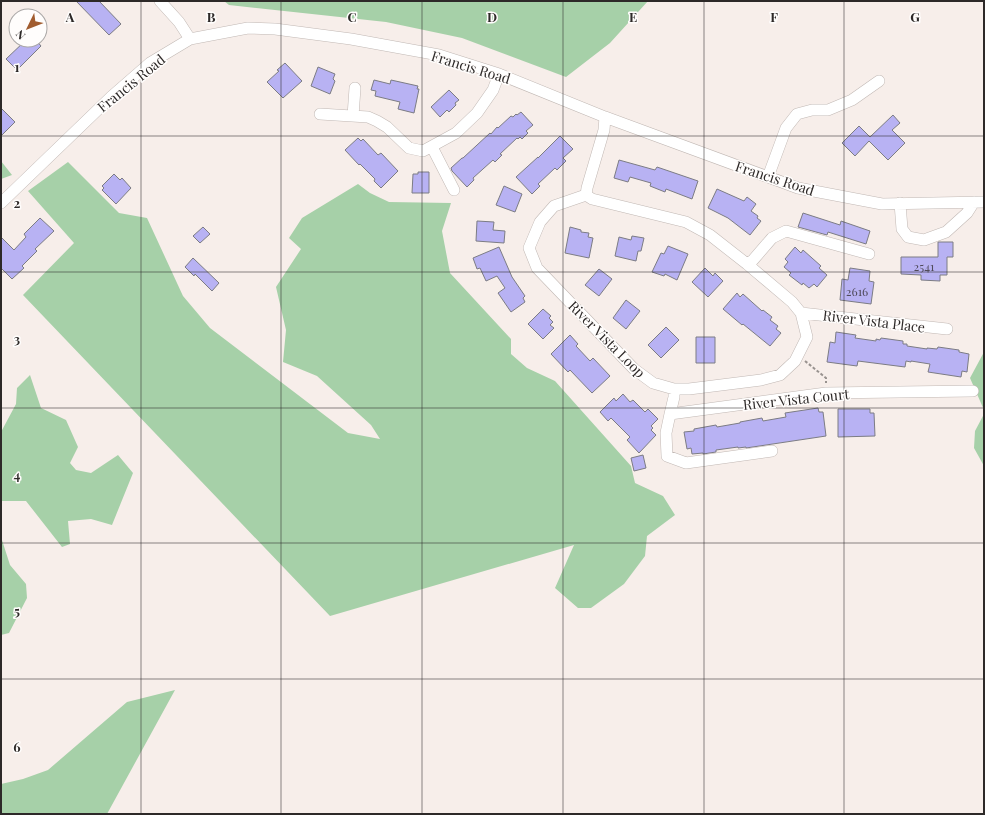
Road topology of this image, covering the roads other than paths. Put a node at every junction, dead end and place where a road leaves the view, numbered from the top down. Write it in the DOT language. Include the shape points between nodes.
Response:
graph roads {
  1 [pos="160,1"];
  2 [pos="190,38"];
  3 [pos="499,74"];
  4 [pos="879,81"];
  5 [pos="355,88"];
  6 [pos="320,114"];
  7 [pos="353,116"];
  8 [pos="606,117"];
  9 [pos="428,149"];
  10 [pos="768,177"];
  11 [pos="454,190"];
  12 [pos="586,195"];
  13 [pos="979,202"];
  14 [pos="1,203"];
  15 [pos="900,203"];
  16 [pos="869,254"];
  17 [pos="747,264"];
  18 [pos="800,313"];
  19 [pos="947,330"];
  20 [pos="674,389"];
  21 [pos="973,391"];
  22 [pos="670,414"];
  23 [pos="772,451"];
  1 -- 2 [label="street" via="180,22"];
  2 -- 3 [label="street, Francis Road" via="248,28 275,29 351,38 439,55"];
  2 -- 14 [label="street, Francis Road" via="150,63 111,96"];
  3 -- 8 [label="street, Francis Road"];
  3 -- 9 [label="street" via="493,90 478,114 456,133"];
  4 -- 10 [label="street" via="852,100 828,110 812,110 797,114 786,128"];
  5 -- 7 [label="street"];
  6 -- 7 [label="street"];
  7 -- 9 [label="street" via="378,121 408,148"];
  8 -- 10 [label="street, Francis Road"];
  8 -- 12 [label="street"];
  9 -- 11 [label="street"];
  10 -- 15 [label="street, Francis Road" via="798,188 882,204"];
  12 -- 17 [label="street, River Vista Loop" via="592,199 686,222 710,235"];
  12 -- 20 [label="street, River Vista Loop" via="554,206 540,222 529,248 538,268 634,369 653,384"];
  13 -- 15 [label="street, Francis Road"];
  13 -- 15 [label="street" via="946,232 924,240 908,237 902,228"];
  16 -- 17 [label="street" via="786,231 772,238"];
  17 -- 18 [label="street, River Vista Loop" via="792,302"];
  18 -- 19 [label="street, River Vista Place"];
  18 -- 20 [label="street, River Vista Loop" via="807,337 794,361 780,375 761,380"];
  20 -- 22 [label="street"];
  21 -- 22 [label="street, River Vista Court" via="826,393"];
  22 -- 23 [label="street" via="666,433 667,456 686,463"];
}
